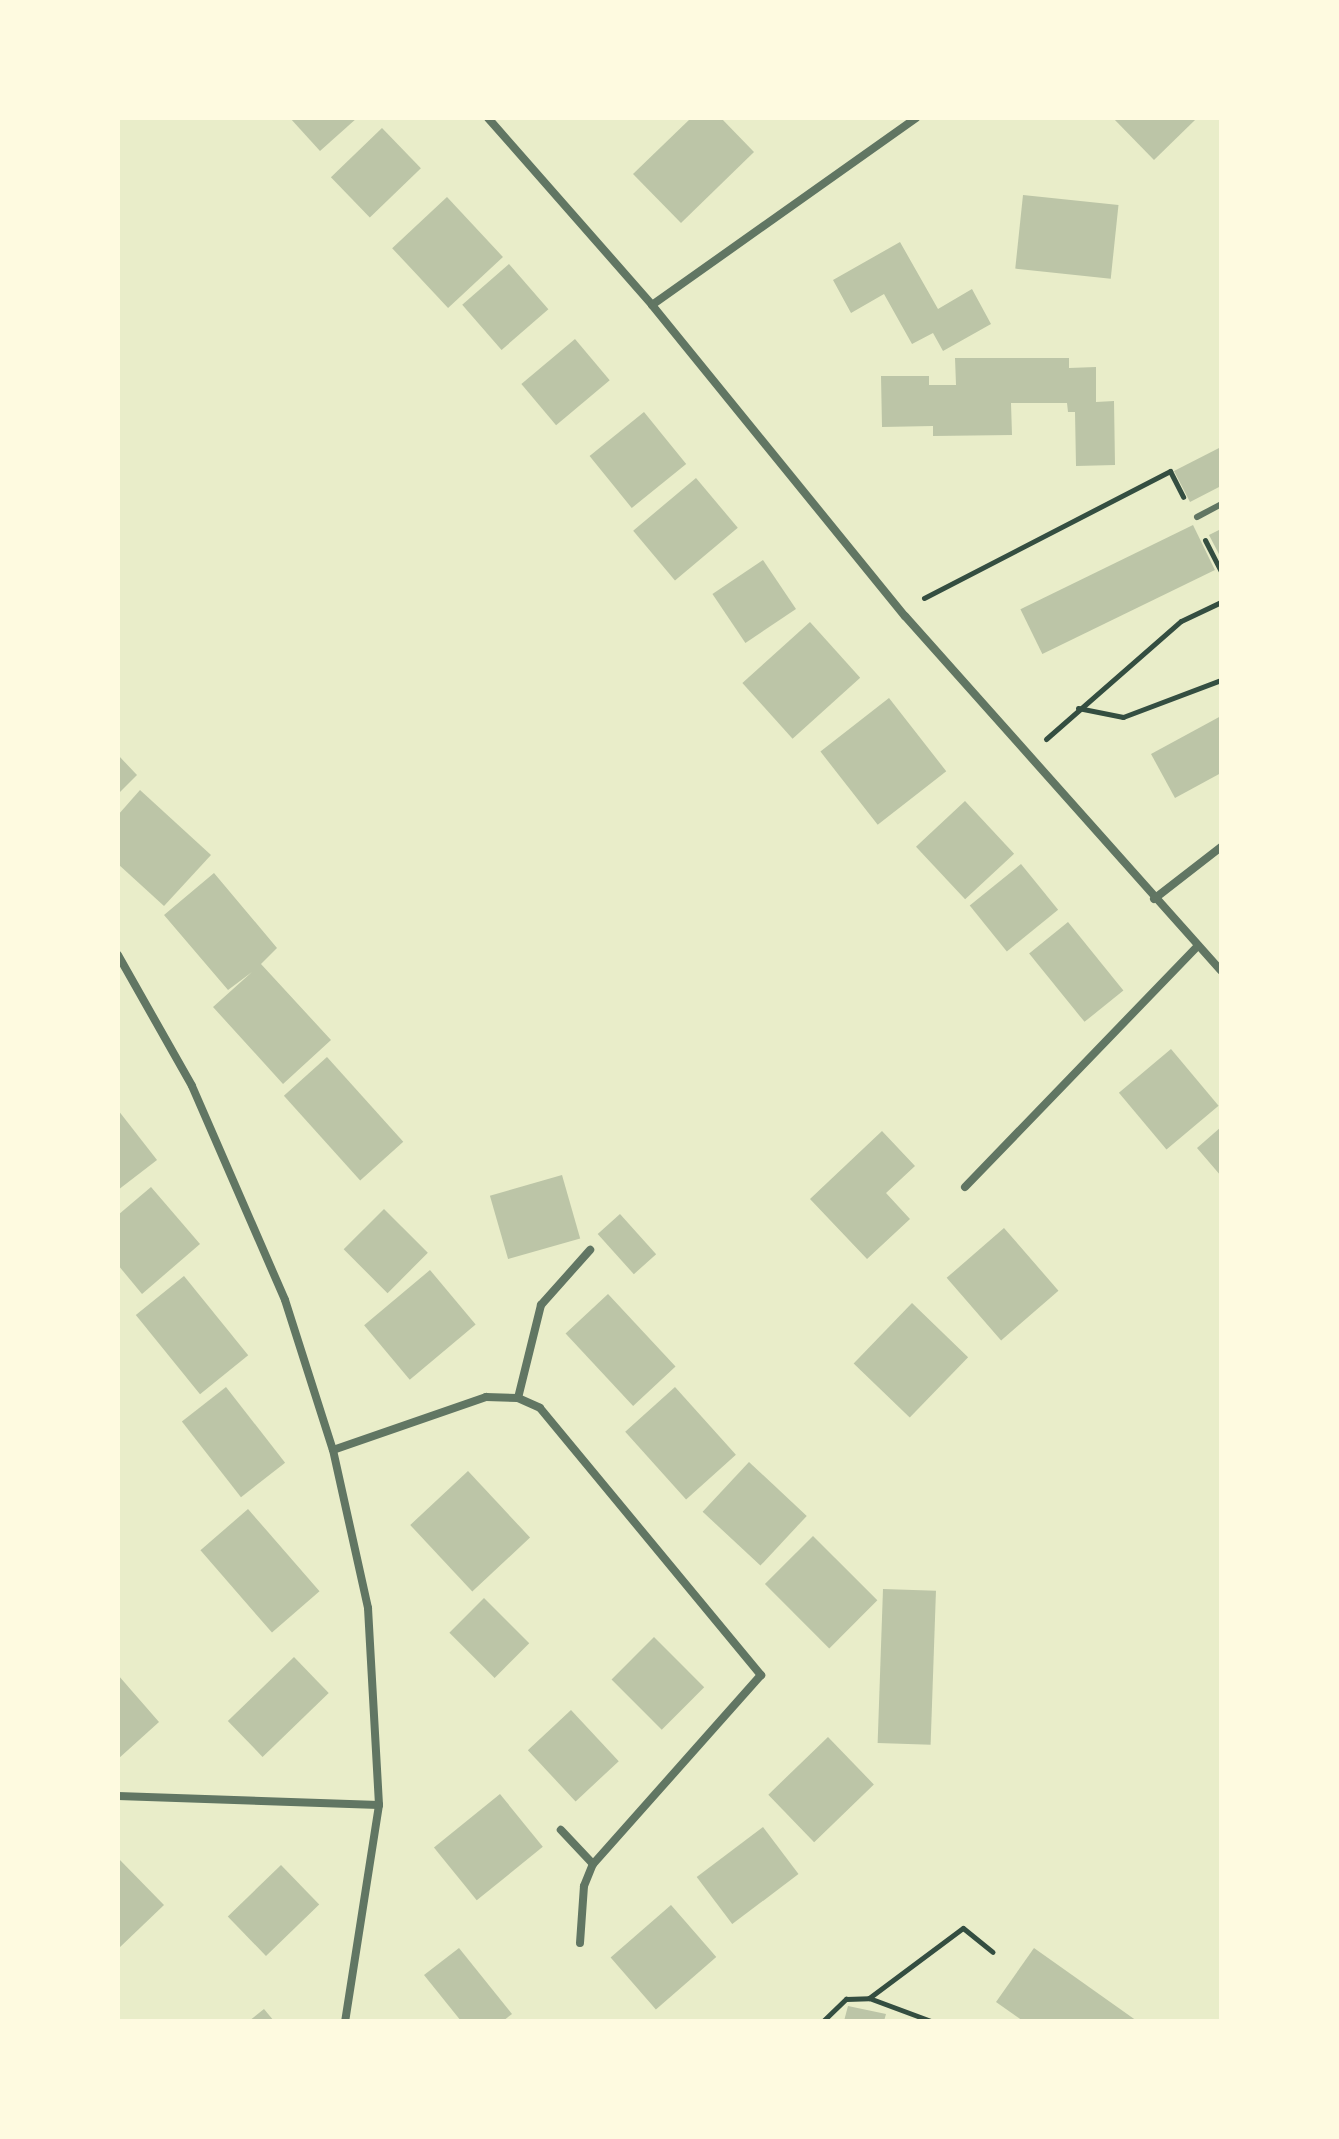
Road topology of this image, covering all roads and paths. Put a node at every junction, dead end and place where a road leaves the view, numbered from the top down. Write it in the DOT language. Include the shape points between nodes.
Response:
graph roads {
  1 [pos="488,118"];
  2 [pos="916,118"];
  3 [pos="652,305"];
  4 [pos="1221,504"];
  5 [pos="1197,517"];
  6 [pos="1221,571"];
  7 [pos="1221,602"];
  8 [pos="905,616"];
  9 [pos="1221,680"];
  10 [pos="1077,707"];
  11 [pos="1028,757"];
  12 [pos="1221,847"];
  13 [pos="1154,899"];
  14 [pos="1198,946"];
  15 [pos="118,955"];
  16 [pos="1221,971"];
  17 [pos="965,1187"];
  18 [pos="590,1250"];
  19 [pos="518,1398"];
  20 [pos="333,1450"];
  21 [pos="118,1796"];
  22 [pos="379,1805"];
  23 [pos="561,1830"];
  24 [pos="593,1864"];
  25 [pos="580,1943"];
  26 [pos="993,1952"];
  27 [pos="869,1998"];
  28 [pos="345,2021"];
  29 [pos="823,2021"];
  30 [pos="931,2021"];
  1 -- 3 [label="street"];
  2 -- 3 [label="street"];
  3 -- 8 [label="street"];
  4 -- 5 [label="lane"];
  5 -- 6 [label="path"];
  5 -- 8 [label="path" via="1170,471 927,595"];
  7 -- 10 [label="path" via="1181,621"];
  8 -- 11 [label="street"];
  9 -- 10 [label="path" via="1123,717"];
  10 -- 11 [label="path"];
  11 -- 13 [label="street"];
  12 -- 13 [label="street"];
  13 -- 14 [label="street"];
  14 -- 16 [label="street"];
  14 -- 17 [label="street"];
  15 -- 20 [label="street" via="192,1086 273,1271"];
  18 -- 19 [label="street" via="541,1305"];
  19 -- 20 [label="street" via="486,1397"];
  19 -- 24 [label="street" via="540,1408 761,1675"];
  20 -- 22 [label="street" via="368,1608"];
  21 -- 22 [label="street"];
  22 -- 28 [label="street"];
  23 -- 24 [label="street"];
  24 -- 25 [label="street" via="584,1886"];
  26 -- 27 [label="path" via="963,1928"];
  27 -- 29 [label="path" via="846,1999"];
  27 -- 30 [label="path"];
}
